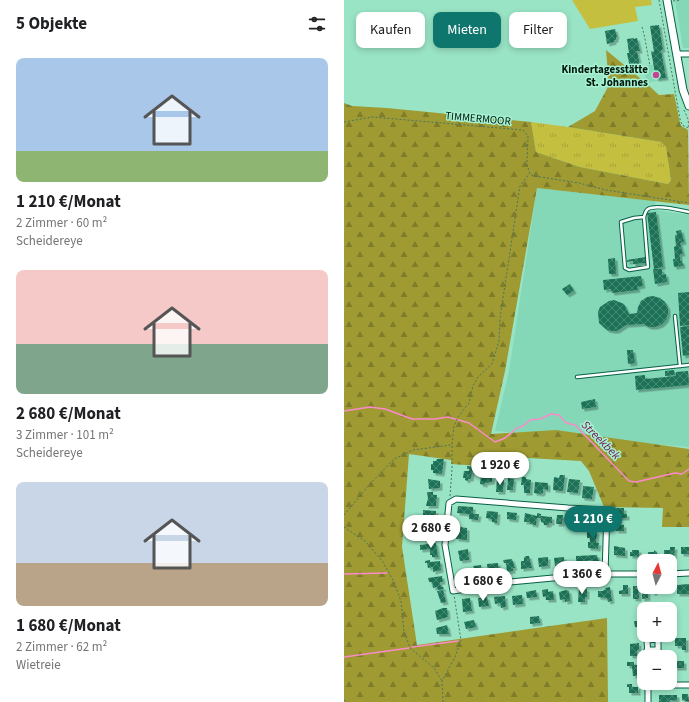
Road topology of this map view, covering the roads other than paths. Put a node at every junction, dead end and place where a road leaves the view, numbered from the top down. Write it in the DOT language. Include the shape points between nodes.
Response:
graph roads {
  1 [pos="670,1"];
  2 [pos="677,54"];
  3 [pos="689,54"];
  4 [pos="689,106"];
  5 [pos="689,212"];
  6 [pos="644,217"];
  7 [pos="675,316"];
  8 [pos="689,365"];
  9 [pos="680,366"];
  10 [pos="577,377"];
  11 [pos="689,573"];
  12 [pos="605,574"];
  13 [pos="637,574"];
  14 [pos="677,574"];
  15 [pos="677,685"];
  16 [pos="689,685"];
  17 [pos="648,690"];
  18 [pos="648,702"];
  1 -- 2 [label="main road"];
  2 -- 3 [label="street"];
  2 -- 4 [label="main road" via="683,90"];
  5 -- 6 [label="lane" via="656,207 648,209"];
  6 -- 6 [label="lane" via="648,267 629,270 625,268 621,222"];
  7 -- 9 [label="lane"];
  8 -- 9 [label="lane"];
  9 -- 10 [label="lane"];
  11 -- 14 [label="street"];
  12 -- 12 [label="street" via="607,510 456,499 449,503 446,545 453,591 510,582"];
  12 -- 13 [label="street"];
  15 -- 16 [label="street"];
  17 -- 18 [label="street"];
}
